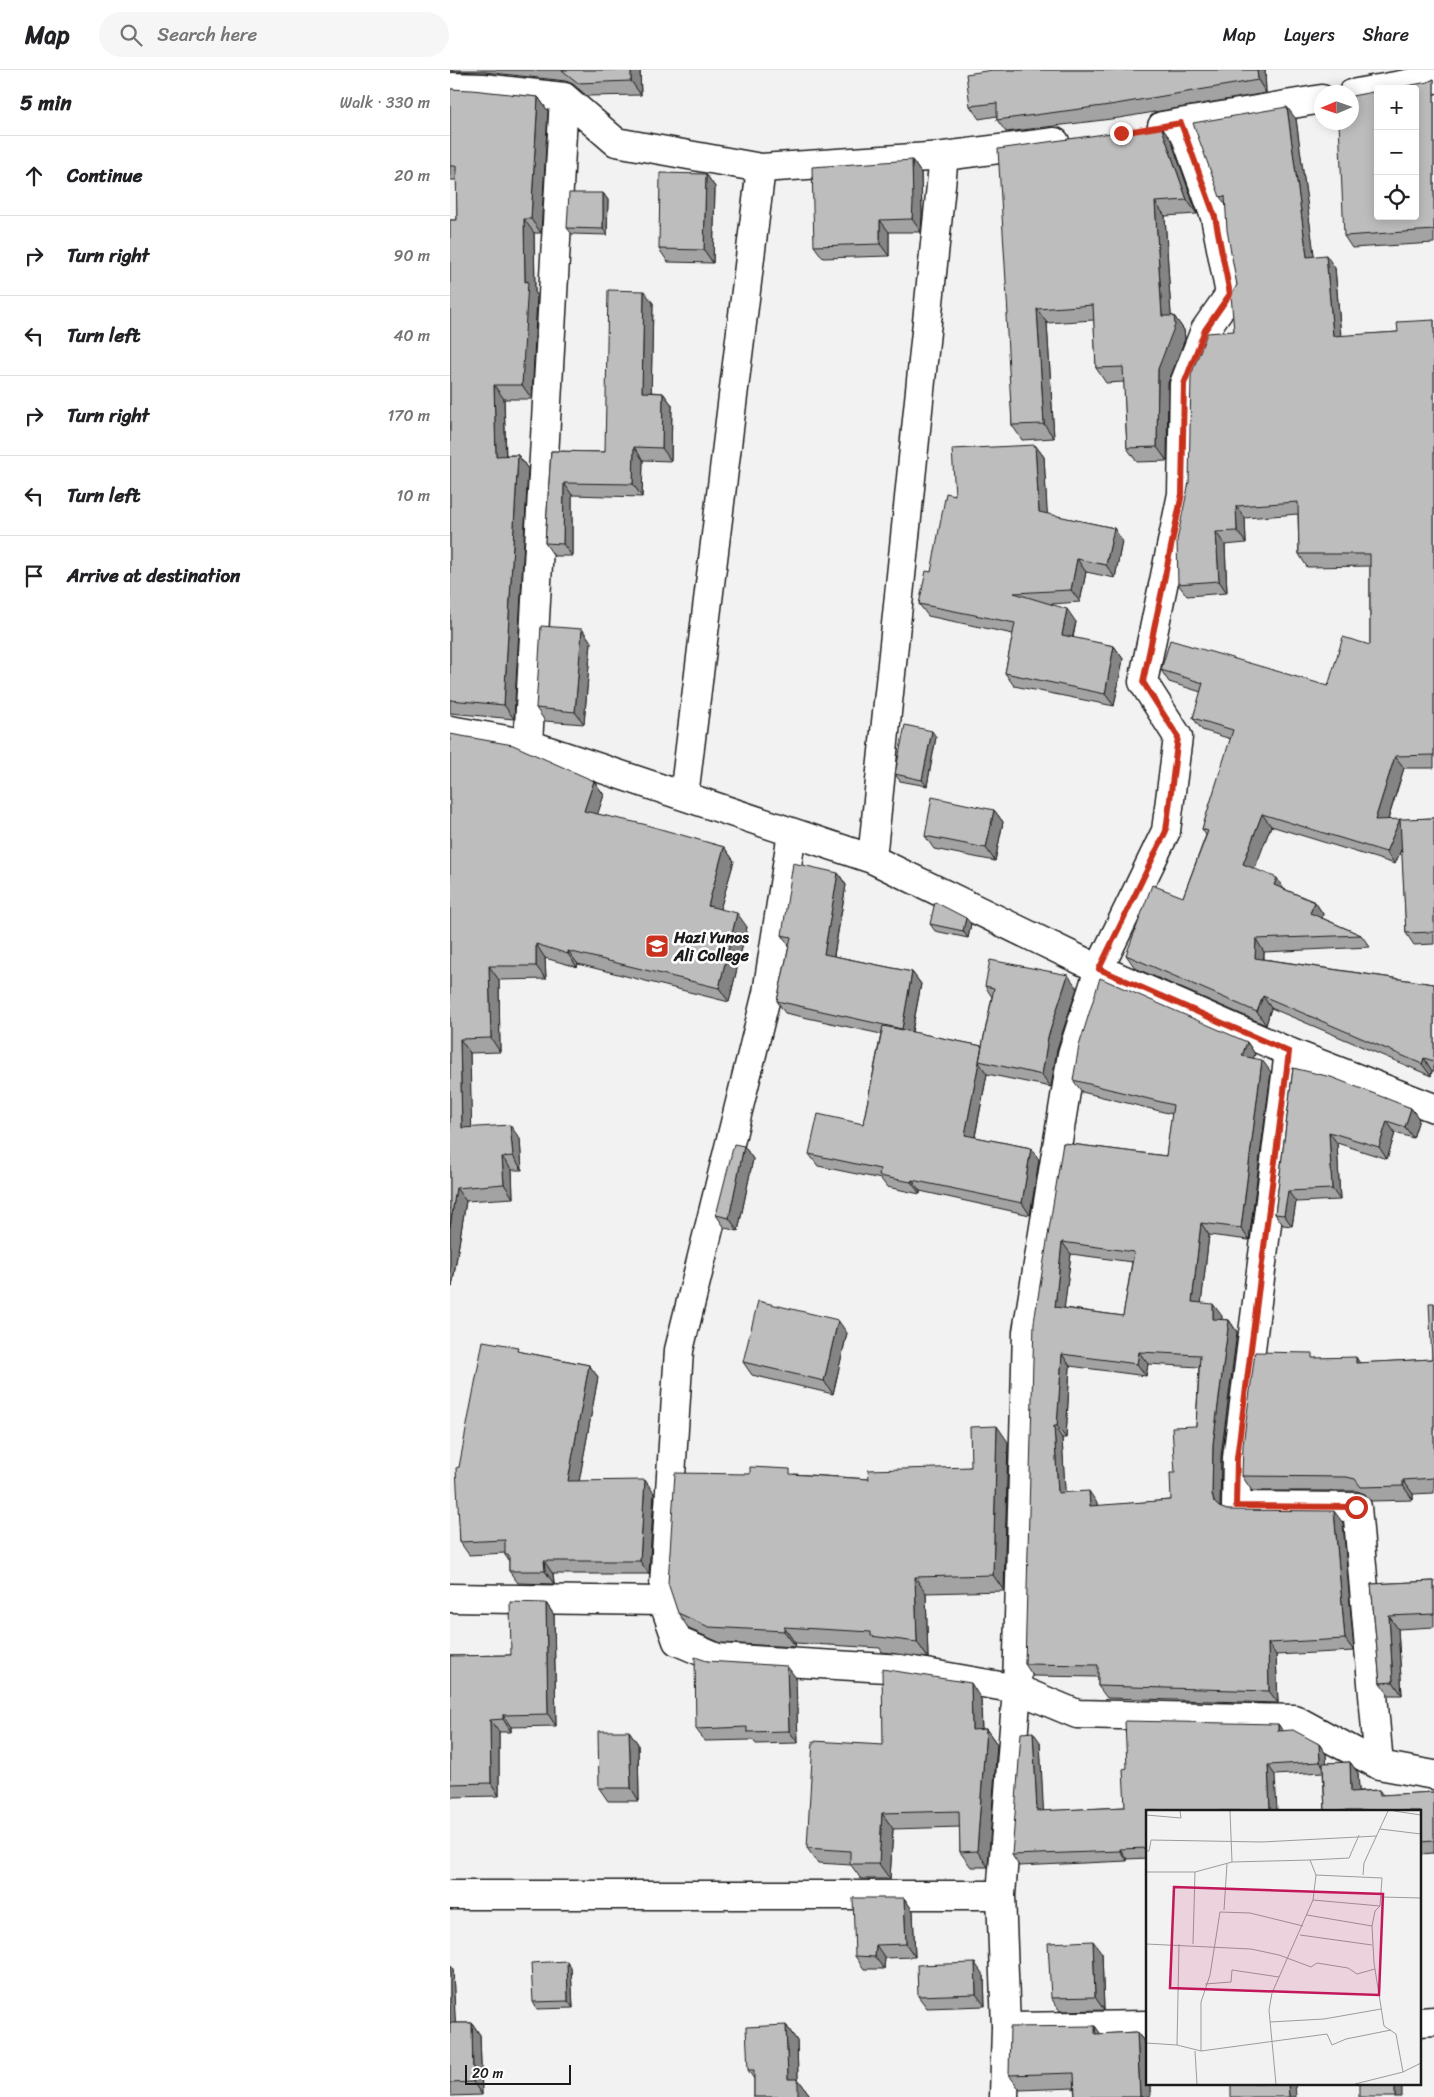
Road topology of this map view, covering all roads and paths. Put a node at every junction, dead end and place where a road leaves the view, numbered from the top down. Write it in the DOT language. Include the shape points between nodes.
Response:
graph roads {
  1 [pos="483,79"];
  2 [pos="1434,79"];
  3 [pos="1401,85"];
  4 [pos="450,87"];
  5 [pos="1374,90"];
  6 [pos="1359,93"];
  7 [pos="564,97"];
  8 [pos="1314,100"];
  9 [pos="1181,123"];
  10 [pos="1138,130"];
  11 [pos="1082,138"];
  12 [pos="944,156"];
  13 [pos="761,168"];
  14 [pos="450,730"];
  15 [pos="528,744"];
  16 [pos="684,796"];
  17 [pos="792,833"];
  18 [pos="872,859"];
  19 [pos="1099,969"];
  20 [pos="1289,1052"];
  21 [pos="1434,1108"];
  22 [pos="450,1598"];
  23 [pos="663,1601"];
  24 [pos="1017,1689"];
  25 [pos="1378,1765"];
  26 [pos="1434,1776"];
  27 [pos="450,1895"];
  28 [pos="1001,1895"];
  29 [pos="1146,2025"];
  30 [pos="1006,2027"];
  31 [pos="1004,2097"];
  1 -- 4 [label="street"];
  1 -- 7 [label="street"];
  2 -- 3 [label="street"];
  5 -- 6 [label="street"];
  7 -- 13 [label="street" via="616,142"];
  7 -- 15 [label="street"];
  8 -- 9 [label="street"];
  9 -- 10 [label="street"];
  9 -- 19 [label="street" via="1215,217 1230,294 1205,330 1184,384 1182,494 1143,682 1178,737 1166,831"];
  11 -- 12 [label="street"];
  12 -- 13 [label="street"];
  12 -- 18 [label="street"];
  13 -- 16 [label="street"];
  14 -- 15 [label="street"];
  15 -- 16 [label="street"];
  16 -- 17 [label="street"];
  17 -- 18 [label="street"];
  17 -- 23 [label="street" via="767,993 679,1350"];
  18 -- 19 [label="street"];
  19 -- 20 [label="street"];
  19 -- 24 [label="street" via="1072,1054 1027,1332"];
  20 -- 21 [label="street"];
  20 -- 25 [label="street" via="1237,1458 1236,1506 1356,1507"];
  22 -- 23 [label="street"];
  23 -- 24 [label="street" via="677,1641 717,1658 902,1669"];
  24 -- 25 [label="street" via="1077,1714 1294,1719"];
  24 -- 28 [label="street"];
  25 -- 26 [label="street"];
  27 -- 28 [label="street"];
  28 -- 30 [label="street"];
  29 -- 30 [label="street"];
  30 -- 31 [label="street"];
}
